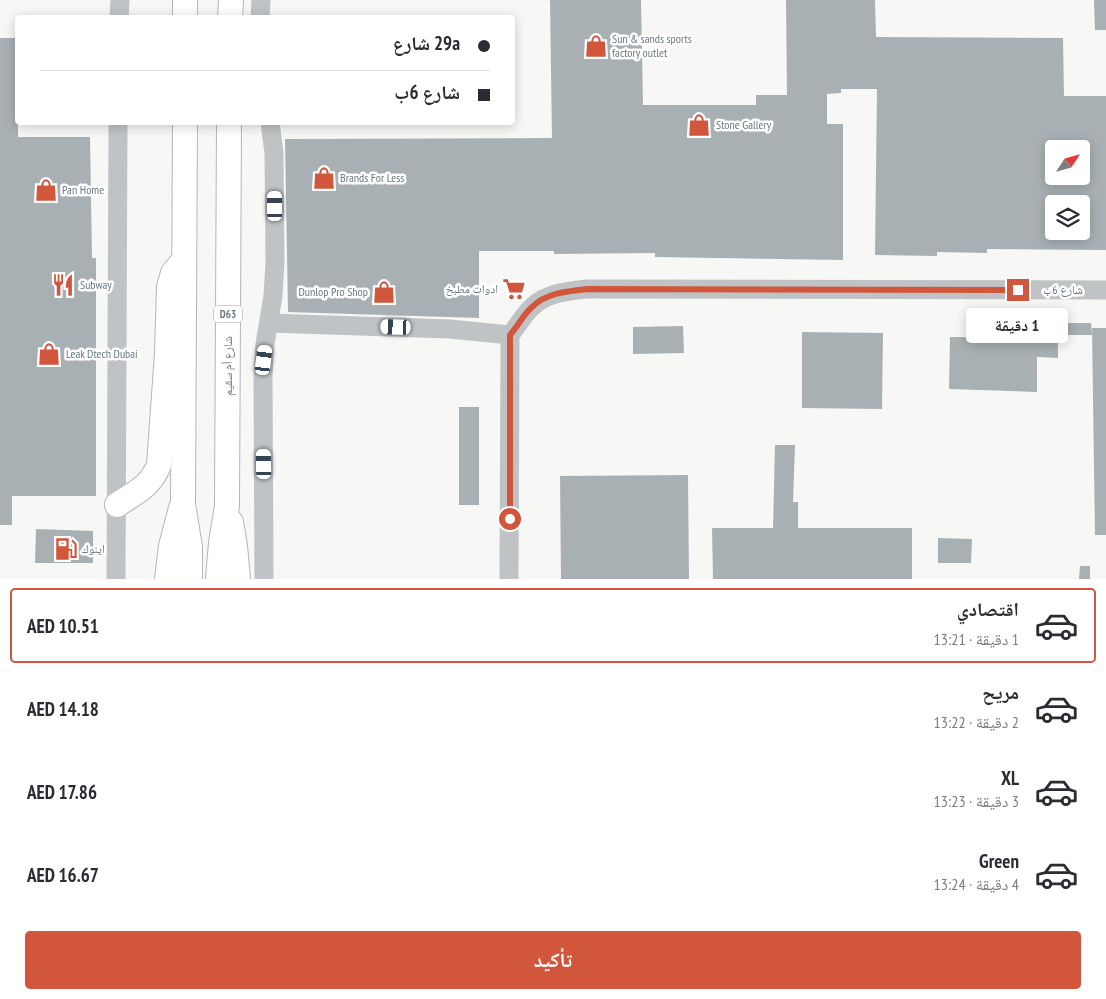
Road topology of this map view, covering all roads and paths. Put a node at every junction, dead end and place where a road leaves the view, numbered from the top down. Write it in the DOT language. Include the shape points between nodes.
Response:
graph roads {
  1 [pos="185,0"];
  2 [pos="231,0"];
  3 [pos="261,0"];
  4 [pos="185,15"];
  5 [pos="230,15"];
  6 [pos="260,15"];
  7 [pos="118,125"];
  8 [pos="185,125"];
  9 [pos="229,125"];
  10 [pos="270,125"];
  11 [pos="186,258"];
  12 [pos="1106,290"];
  13 [pos="269,323"];
  14 [pos="510,335"];
  15 [pos="117,505"];
  16 [pos="227,506"];
  17 [pos="182,578"];
  18 [pos="116,579"];
  19 [pos="218,579"];
  20 [pos="238,579"];
  21 [pos="264,579"];
  22 [pos="510,579"];
  1 -- 4 [label="main road"];
  2 -- 5 [label="main road"];
  3 -- 6 [label="street"];
  7 -- 15 [label="street"];
  8 -- 11 [label="main road"];
  9 -- 16 [label="main road, شارع أم سقيم / D63"];
  10 -- 13 [label="street" via="274,153 275,262"];
  11 -- 15 [label="main road" via="173,273 168,287 159,465 148,484"];
  11 -- 17 [label="main road" via="183,504 171,546"];
  12 -- 14 [label="street, شارع 6ب" via="587,289 563,292 541,300"];
  13 -- 14 [label="street" via="450,329"];
  13 -- 21 [label="street" via="263,375"];
  14 -- 22 [label="street"];
  15 -- 18 [label="street"];
  16 -- 19 [label="main road, شارع أم سقيم / D63"];
  16 -- 20 [label="main road"];
}
